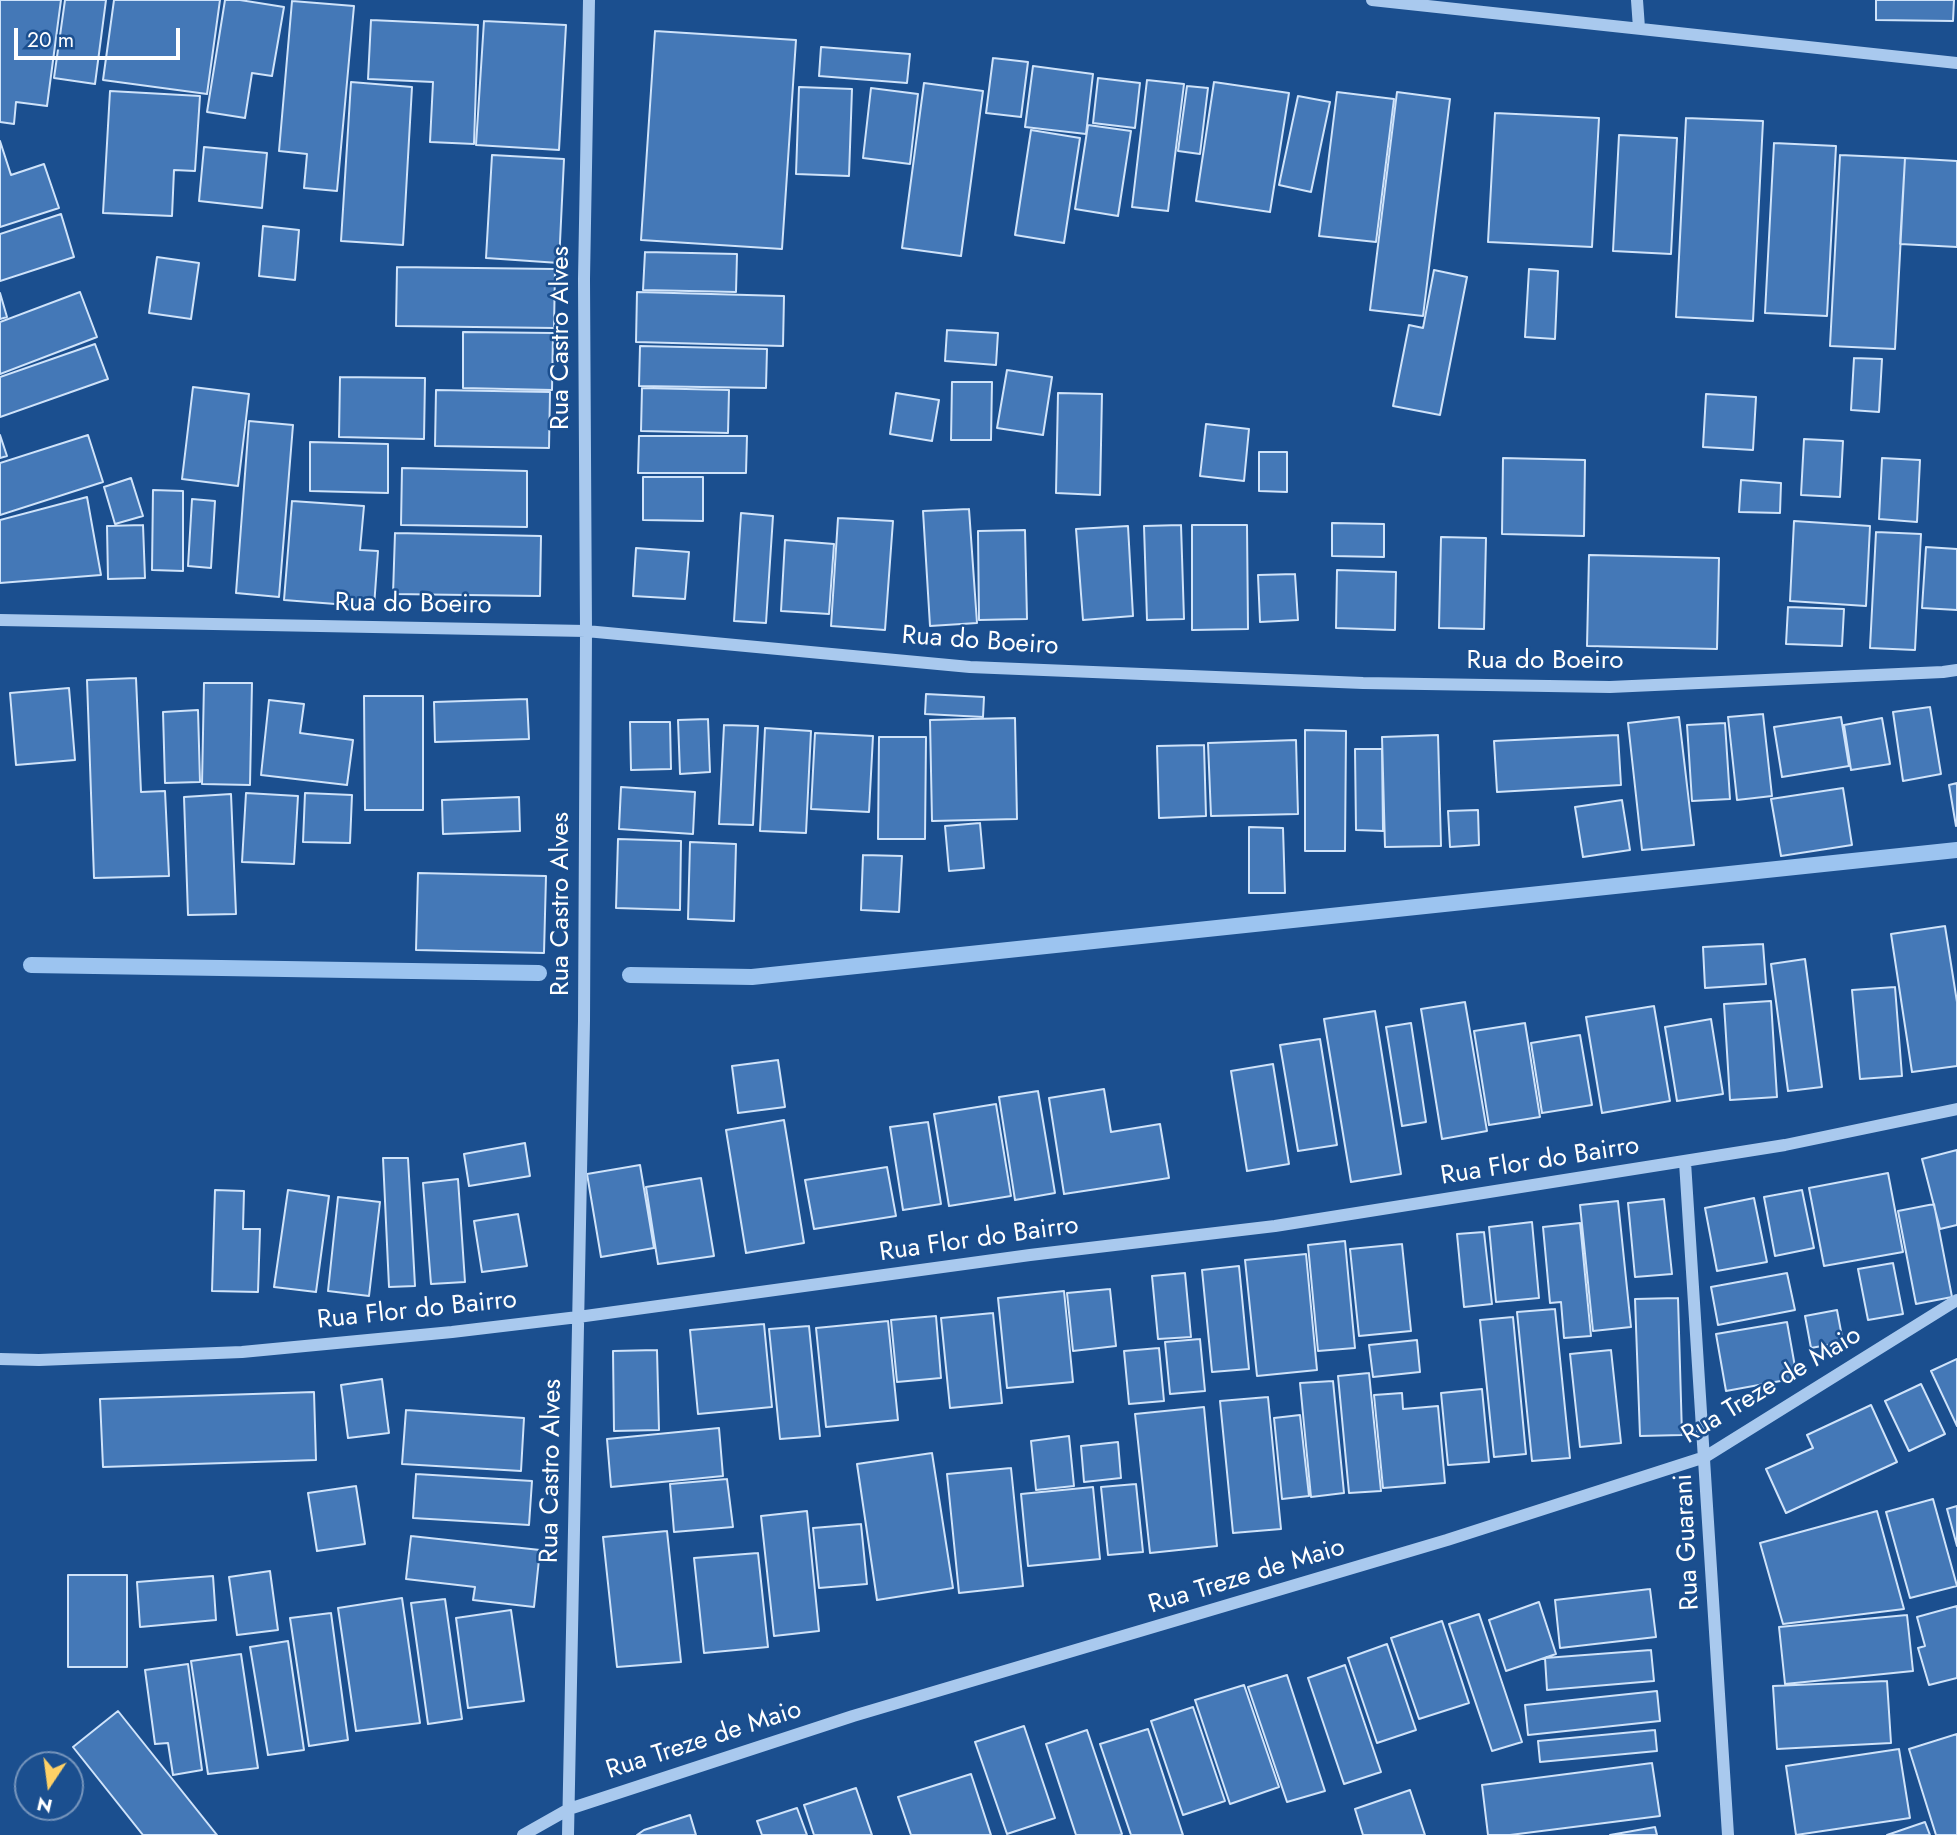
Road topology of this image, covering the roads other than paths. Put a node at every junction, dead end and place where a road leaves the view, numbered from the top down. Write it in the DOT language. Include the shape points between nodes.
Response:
graph roads {
  1 [pos="589,0"];
  2 [pos="1372,0"];
  3 [pos="1637,0"];
  4 [pos="1639,28"];
  5 [pos="1957,63"];
  6 [pos="0,620"];
  7 [pos="586,631"];
  8 [pos="1957,670"];
  9 [pos="1957,1109"];
  10 [pos="1685,1162"];
  11 [pos="1957,1300"];
  12 [pos="578,1317"];
  13 [pos="0,1359"];
  14 [pos="1705,1457"];
  15 [pos="569,1809"];
  16 [pos="523,1835"];
  17 [pos="568,1835"];
  18 [pos="1728,1835"];
  1 -- 7 [label="street, Rua Castro Alves" via="584,279"];
  2 -- 4 [label="street"];
  3 -- 4 [label="street"];
  4 -- 5 [label="street"];
  6 -- 7 [label="street, Rua do Boeiro"];
  7 -- 8 [label="street, Rua do Boeiro" via="970,667 1363,683 1610,687"];
  7 -- 12 [label="street, Rua Castro Alves"];
  9 -- 10 [label="street, Rua Flor do Bairro"];
  10 -- 12 [label="street, Rua Flor do Bairro" via="1275,1226"];
  10 -- 14 [label="street, Rua Guarani"];
  11 -- 14 [label="street, Rua Treze de Maio"];
  12 -- 13 [label="street, Rua Flor do Bairro" via="242,1352"];
  12 -- 15 [label="street, Rua Castro Alves"];
  14 -- 15 [label="street, Rua Treze de Maio" via="1447,1540 853,1716"];
  14 -- 18 [label="street, Rua Guarani"];
  15 -- 16 [label="street, Rua Treze de Maio"];
  15 -- 17 [label="street, Rua Castro Alves"];
}
